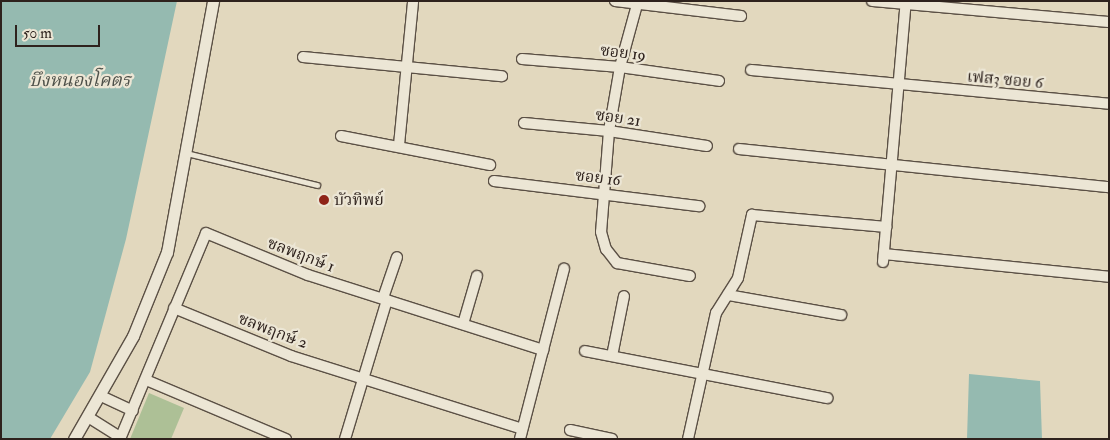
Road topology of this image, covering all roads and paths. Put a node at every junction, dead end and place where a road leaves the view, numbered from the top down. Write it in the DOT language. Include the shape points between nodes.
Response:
graph roads {
  1 [pos="213,1"];
  2 [pos="412,1"];
  3 [pos="615,1"];
  4 [pos="872,1"];
  5 [pos="638,2"];
  6 [pos="906,3"];
  7 [pos="741,16"];
  8 [pos="1109,22"];
  9 [pos="304,57"];
  10 [pos="522,59"];
  11 [pos="620,67"];
  12 [pos="406,68"];
  13 [pos="751,70"];
  14 [pos="502,76"];
  15 [pos="719,81"];
  16 [pos="898,86"];
  17 [pos="1109,104"];
  18 [pos="524,123"];
  19 [pos="609,131"];
  20 [pos="341,136"];
  21 [pos="399,145"];
  22 [pos="707,146"];
  23 [pos="740,149"];
  24 [pos="185,153"];
  25 [pos="490,165"];
  26 [pos="892,167"];
  27 [pos="494,181"];
  28 [pos="318,185"];
  29 [pos="1109,187"];
  30 [pos="602,194"];
  31 [pos="699,206"];
  32 [pos="886,228"];
  33 [pos="397,257"];
  34 [pos="564,269"];
  35 [pos="477,276"];
  36 [pos="690,276"];
  37 [pos="1109,277"];
  38 [pos="728,295"];
  39 [pos="624,296"];
  40 [pos="385,299"];
  41 [pos="174,308"];
  42 [pos="841,315"];
  43 [pos="463,324"];
  44 [pos="543,350"];
  45 [pos="585,351"];
  46 [pos="612,356"];
  47 [pos="701,374"];
  48 [pos="362,379"];
  49 [pos="146,380"];
  50 [pos="101,396"];
  51 [pos="827,398"];
  52 [pos="133,411"];
  53 [pos="88,418"];
  54 [pos="570,430"];
  55 [pos="521,434"];
  56 [pos="120,438"];
  57 [pos="74,439"];
  58 [pos="286,439"];
  59 [pos="346,439"];
  60 [pos="612,439"];
  61 [pos="688,439"];
  1 -- 24 [label="street"];
  2 -- 12 [label="street"];
  3 -- 5 [label="street"];
  4 -- 6 [label="street"];
  5 -- 7 [label="street"];
  5 -- 11 [label="street"];
  6 -- 8 [label="street"];
  6 -- 16 [label="street"];
  9 -- 12 [label="street"];
  10 -- 11 [label="street, ซอย 19"];
  11 -- 15 [label="street, ซอย 19"];
  11 -- 19 [label="street"];
  12 -- 14 [label="street"];
  12 -- 21 [label="street"];
  13 -- 16 [label="street, เฟส3 ซอย 6"];
  16 -- 17 [label="street, เฟส3 ซอย 6"];
  16 -- 26 [label="street"];
  18 -- 19 [label="street, ซอย 21"];
  19 -- 22 [label="street, ซอย 21"];
  19 -- 30 [label="street"];
  20 -- 21 [label="street"];
  21 -- 25 [label="street"];
  23 -- 26 [label="street"];
  24 -- 28 [label="lane"];
  24 -- 50 [label="street" via="168,252 133,336"];
  26 -- 29 [label="street"];
  26 -- 32 [label="street"];
  27 -- 30 [label="street, ซอย 16"];
  30 -- 31 [label="street, ซอย 16"];
  30 -- 36 [label="street" via="602,241 617,263"];
  32 -- 37 [label="street" via="884,258"];
  32 -- 38 [label="street" via="752,215 741,268"];
  33 -- 40 [label="street"];
  34 -- 44 [label="street"];
  35 -- 43 [label="street"];
  38 -- 42 [label="street"];
  38 -- 47 [label="street" via="716,313"];
  39 -- 46 [label="street"];
  40 -- 41 [label="street, ชลพฤกษ์ 1" via="308,275 206,233"];
  40 -- 43 [label="street, ชลพฤกษ์ 1"];
  40 -- 48 [label="street"];
  41 -- 48 [label="street, ชลพฤกษ์ 2" via="291,356"];
  41 -- 49 [label="street"];
  43 -- 44 [label="street, ชลพฤกษ์ 1"];
  44 -- 55 [label="street"];
  45 -- 46 [label="street"];
  46 -- 47 [label="street"];
  47 -- 51 [label="street"];
  47 -- 61 [label="street"];
  48 -- 55 [label="street, ชลพฤกษ์ 2"];
  48 -- 59 [label="street"];
  49 -- 52 [label="street"];
  49 -- 58 [label="street"];
  50 -- 52 [label="street"];
  50 -- 53 [label="street"];
  52 -- 56 [label="street"];
  53 -- 56 [label="street"];
  53 -- 57 [label="street"];
  54 -- 60 [label="street"];
}
